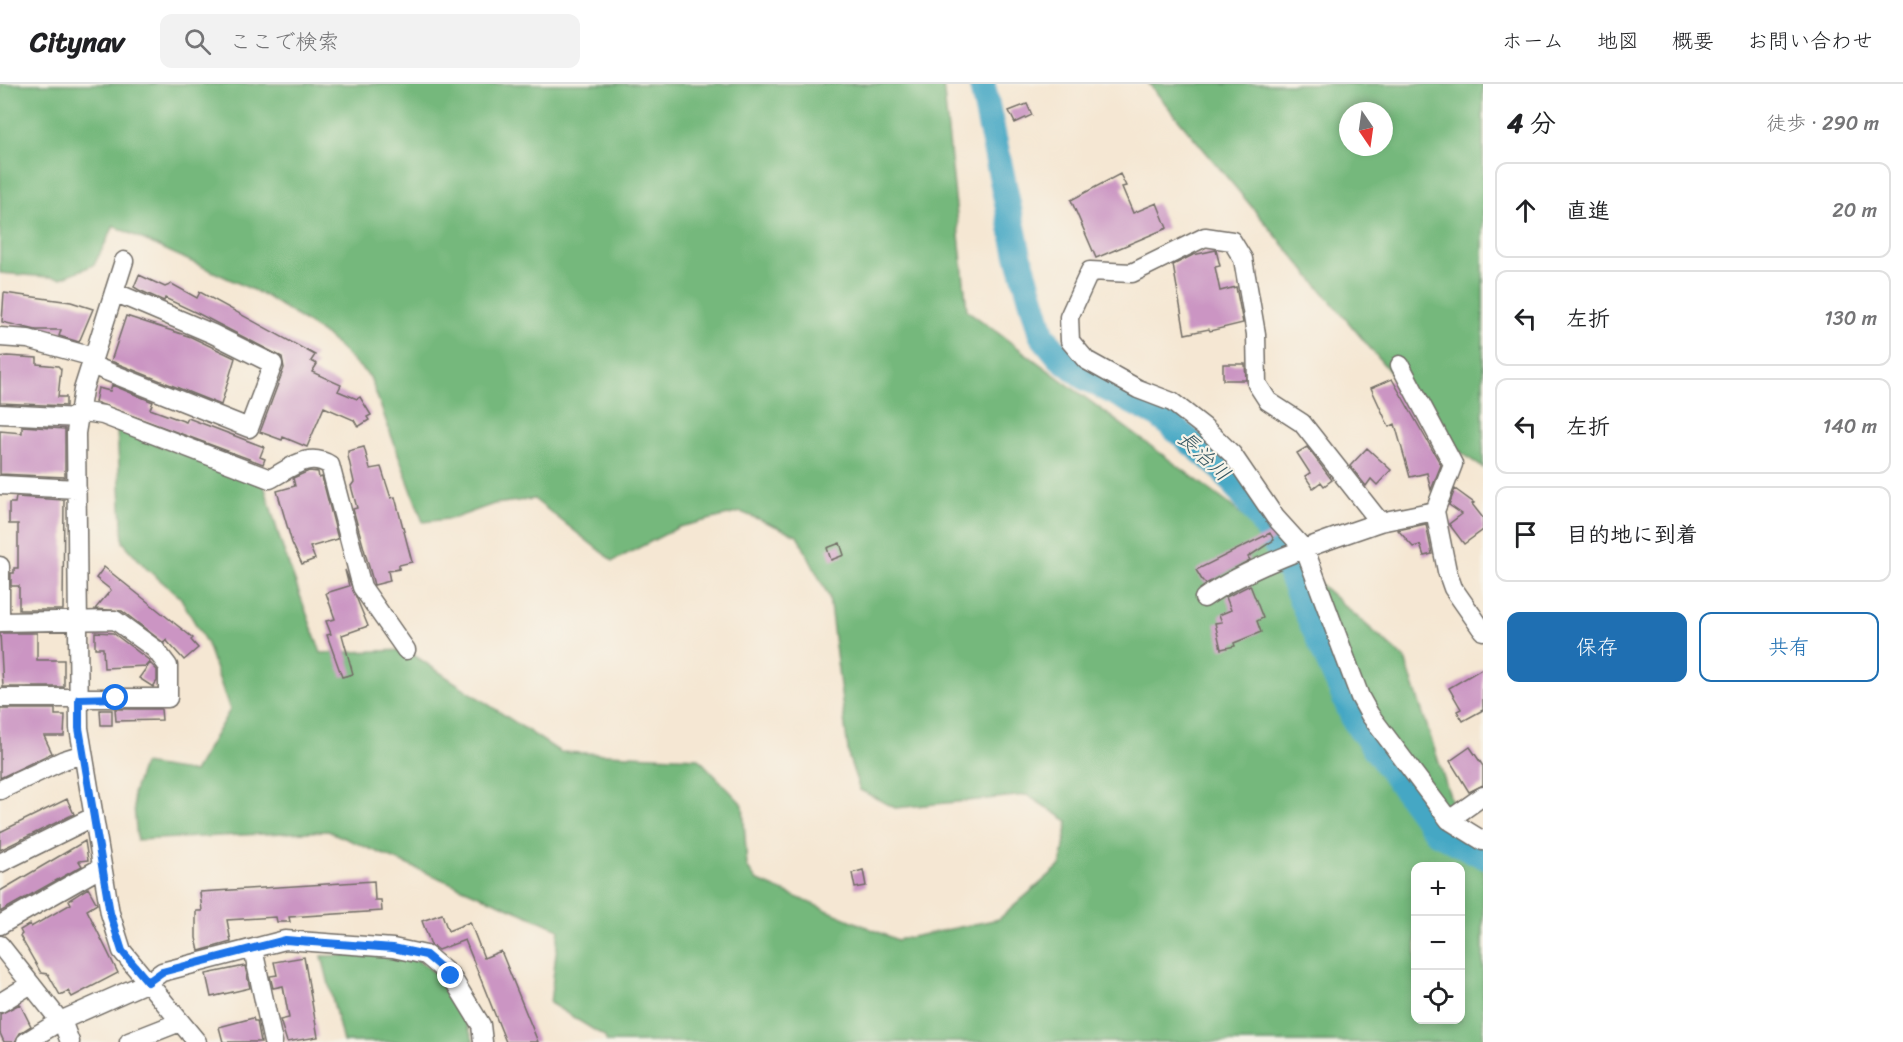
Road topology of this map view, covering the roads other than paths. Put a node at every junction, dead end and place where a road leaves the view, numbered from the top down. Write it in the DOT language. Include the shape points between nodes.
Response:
graph roads {
  1 [pos="124,261"];
  2 [pos="114,292"];
  3 [pos="0,337"];
  4 [pos="92,361"];
  5 [pos="1400,365"];
  6 [pos="0,414"];
  7 [pos="79,415"];
  8 [pos="0,485"];
  9 [pos="77,489"];
  10 [pos="1435,512"];
  11 [pos="1380,522"];
  12 [pos="1305,550"];
  13 [pos="0,566"];
  14 [pos="1204,598"];
  15 [pos="0,622"];
  16 [pos="78,622"];
  17 [pos="1483,631"];
  18 [pos="406,650"];
  19 [pos="0,698"];
  20 [pos="79,699"];
  21 [pos="83,754"];
  22 [pos="0,790"];
  23 [pos="1483,796"];
  24 [pos="93,817"];
  25 [pos="1449,820"];
  26 [pos="1483,841"];
  27 [pos="0,863"];
  28 [pos="102,867"];
  29 [pos="0,925"];
  30 [pos="252,949"];
  31 [pos="2,951"];
  32 [pos="148,982"];
  33 [pos="30,984"];
  34 [pos="0,1003"];
  35 [pos="60,1021"];
  36 [pos="180,1022"];
  37 [pos="26,1042"];
  38 [pos="70,1042"];
  39 [pos="129,1042"];
  40 [pos="197,1042"];
  41 [pos="273,1042"];
  42 [pos="483,1042"];
  1 -- 2 [label="street"];
  2 -- 4 [label="street"];
  2 -- 4 [label="street" via="273,364 249,428"];
  3 -- 4 [label="street" via="28,339"];
  4 -- 7 [label="street"];
  5 -- 10 [label="street" via="1453,464"];
  6 -- 7 [label="street"];
  7 -- 9 [label="street"];
  7 -- 18 [label="street" via="103,416 270,479 310,458 330,465 362,587"];
  8 -- 9 [label="street"];
  9 -- 16 [label="street"];
  10 -- 11 [label="street"];
  10 -- 17 [label="street" via="1453,588"];
  11 -- 12 [label="street"];
  11 -- 12 [label="street" via="1302,423 1268,401 1257,384 1256,334 1243,259 1232,241 1205,237 1132,273 1090,272 1069,317 1070,340 1086,360 1138,389 1172,402 1204,427 1232,454 1275,517"];
  12 -- 14 [label="street" via="1229,581"];
  12 -- 25 [label="street" via="1370,716"];
  13 -- 15 [label="street"];
  15 -- 16 [label="street"];
  16 -- 20 [label="street"];
  16 -- 20 [label="street" via="115,620 168,666 168,698"];
  19 -- 20 [label="street"];
  20 -- 21 [label="street"];
  21 -- 22 [label="street"];
  21 -- 24 [label="street"];
  23 -- 25 [label="street"];
  24 -- 27 [label="street"];
  24 -- 28 [label="street"];
  25 -- 26 [label="street"];
  28 -- 29 [label="street"];
  28 -- 32 [label="street" via="122,951"];
  30 -- 32 [label="street" via="162,972"];
  30 -- 41 [label="street"];
  30 -- 42 [label="street" via="285,940 393,948 426,955 451,976 466,997 481,1025"];
  31 -- 33 [label="street"];
  32 -- 35 [label="street"];
  32 -- 36 [label="street"];
  33 -- 34 [label="street"];
  33 -- 35 [label="street"];
  35 -- 37 [label="street"];
  35 -- 38 [label="street"];
  36 -- 39 [label="street"];
  36 -- 40 [label="street"];
}
